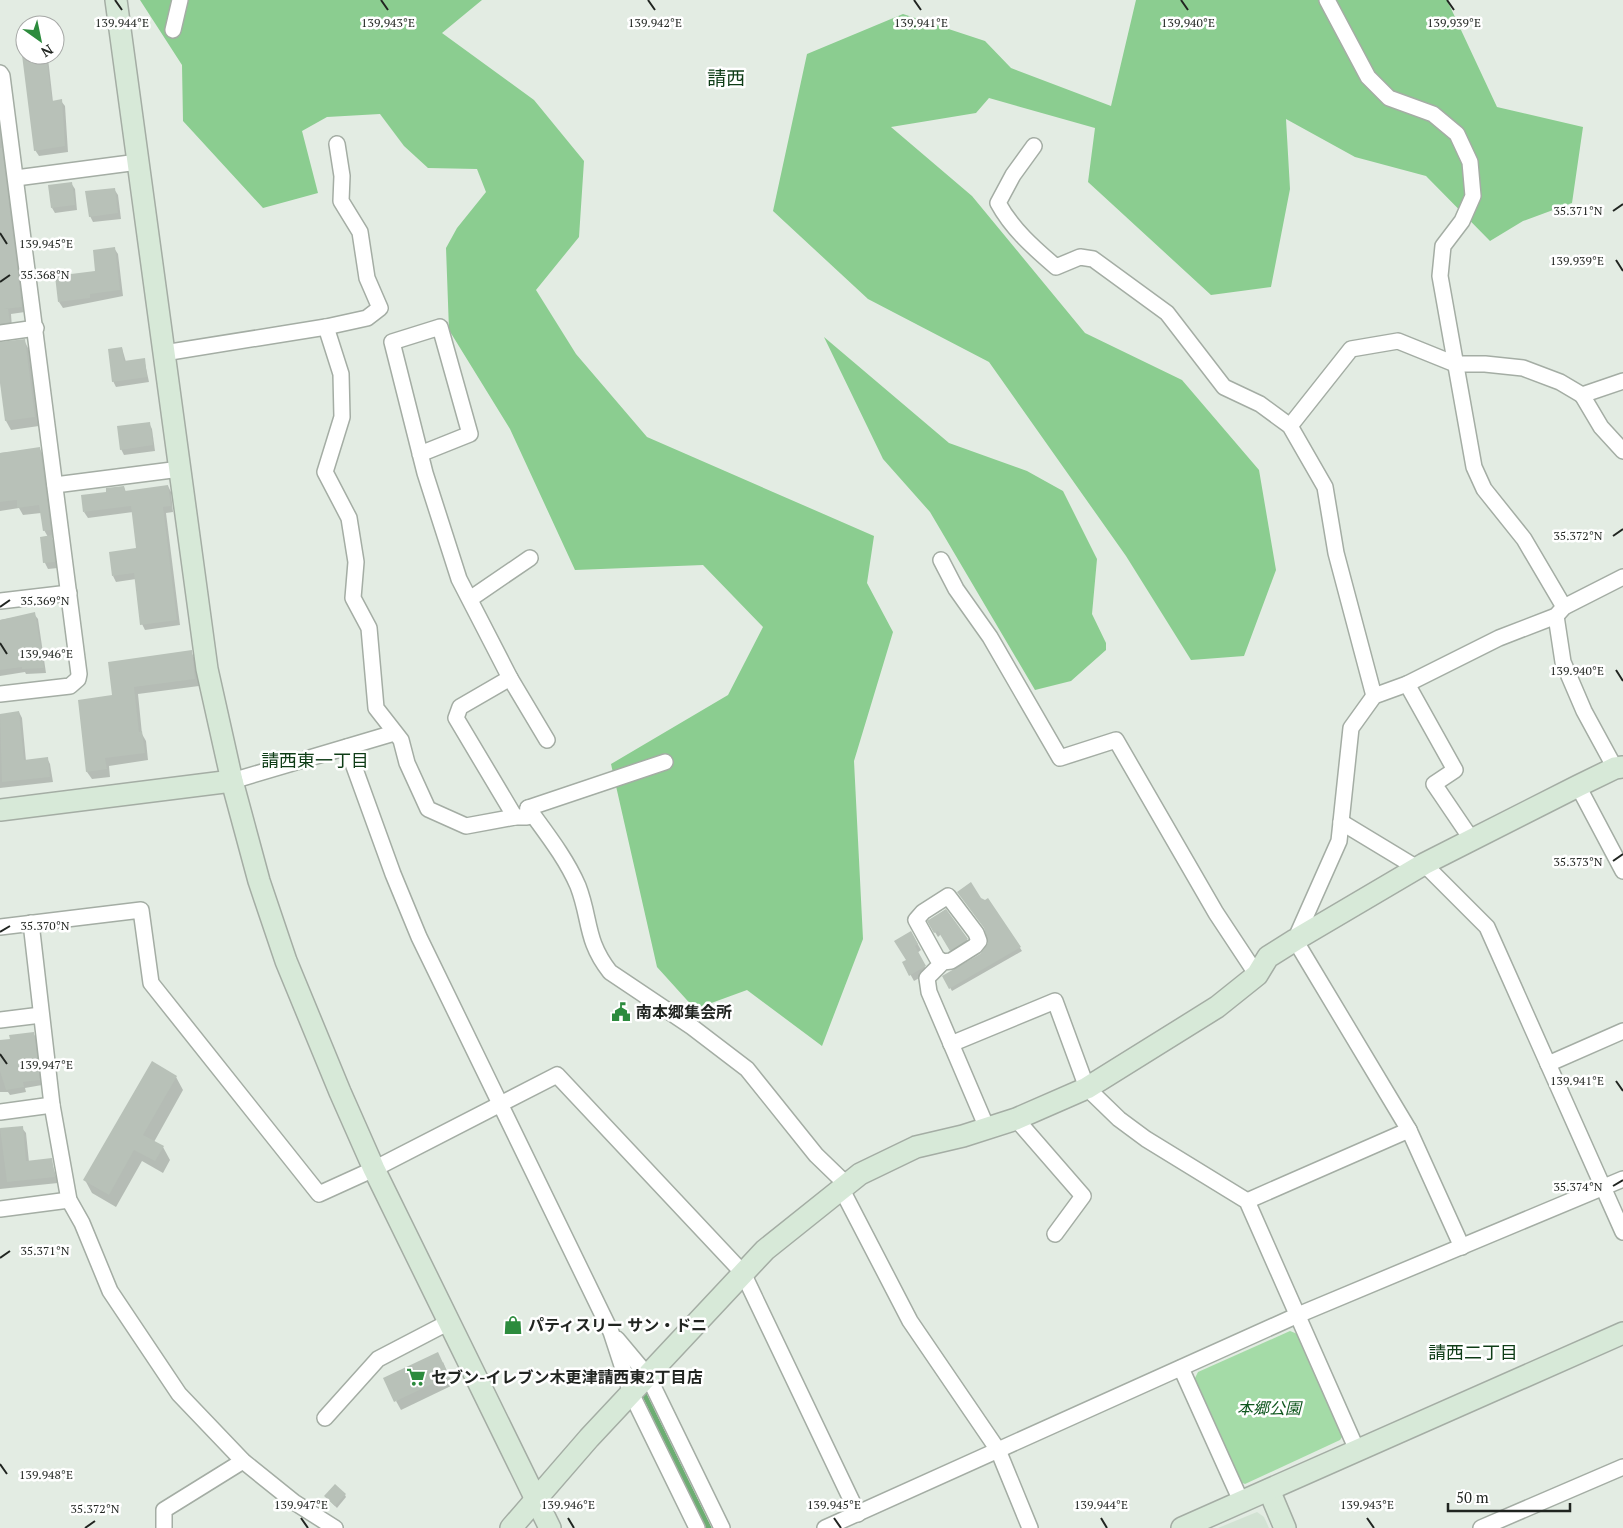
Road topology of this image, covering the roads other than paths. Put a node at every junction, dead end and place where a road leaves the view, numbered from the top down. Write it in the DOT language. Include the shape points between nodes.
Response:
graph roads {
  1 [pos="116,0"];
  2 [pos="180,0"];
  3 [pos="1327,0"];
  4 [pos="174,30"];
  5 [pos="0,73"];
  6 [pos="337,144"];
  7 [pos="1034,146"];
  8 [pos="138,162"];
  9 [pos="16,178"];
  10 [pos="326,327"];
  11 [pos="36,328"];
  12 [pos="0,333"];
  13 [pos="164,353"];
  14 [pos="1455,364"];
  15 [pos="1623,381"];
  16 [pos="1582,395"];
  17 [pos="1290,426"];
  18 [pos="1623,451"];
  19 [pos="420,454"];
  20 [pos="180,469"];
  21 [pos="55,485"];
  22 [pos="530,558"];
  23 [pos="941,560"];
  24 [pos="1623,577"];
  25 [pos="69,593"];
  26 [pos="470,600"];
  27 [pos="0,601"];
  28 [pos="1560,612"];
  29 [pos="510,678"];
  30 [pos="1407,684"];
  31 [pos="0,694"];
  32 [pos="1374,696"];
  33 [pos="394,733"];
  34 [pos="547,740"];
  35 [pos="347,747"];
  36 [pos="665,762"];
  37 [pos="1619,767"];
  38 [pos="232,781"];
  39 [pos="1578,786"];
  40 [pos="0,810"];
  41 [pos="522,813"];
  42 [pos="1341,822"];
  43 [pos="1472,840"];
  44 [pos="1420,866"];
  45 [pos="1623,870"];
  46 [pos="31,923"];
  47 [pos="0,927"];
  48 [pos="1295,940"];
  49 [pos="943,962"];
  50 [pos="1257,975"];
  51 [pos="41,1015"];
  52 [pos="0,1020"];
  53 [pos="1623,1031"];
  54 [pos="951,1044"];
  55 [pos="1548,1064"];
  56 [pos="1087,1088"];
  57 [pos="52,1105"];
  58 [pos="500,1105"];
  59 [pos="0,1112"];
  60 [pos="1016,1119"];
  61 [pos="987,1128"];
  62 [pos="1410,1130"];
  63 [pos="374,1169"];
  64 [pos="1623,1179"];
  65 [pos="843,1186"];
  66 [pos="1603,1188"];
  67 [pos="69,1200"];
  68 [pos="1247,1201"];
  69 [pos="0,1208"];
  70 [pos="1623,1232"];
  71 [pos="1055,1234"];
  72 [pos="1462,1247"];
  73 [pos="743,1274"];
  74 [pos="1298,1315"];
  75 [pos="449,1322"];
  76 [pos="611,1332"];
  77 [pos="1623,1333"];
  78 [pos="1181,1368"];
  79 [pos="648,1376"];
  80 [pos="631,1393"];
  81 [pos="326,1418"];
  82 [pos="998,1450"];
  83 [pos="1357,1450"];
  84 [pos="243,1461"];
  85 [pos="1623,1467"];
  86 [pos="1269,1490"];
  87 [pos="536,1500"];
  88 [pos="1241,1502"];
  89 [pos="858,1514"];
  90 [pos="164,1528"];
  91 [pos="335,1528"];
  92 [pos="511,1528"];
  93 [pos="550,1528"];
  94 [pos="697,1528"];
  95 [pos="722,1528"];
  96 [pos="825,1528"];
  97 [pos="1030,1528"];
  98 [pos="1182,1528"];
  99 [pos="1285,1528"];
  100 [pos="1481,1528"];
  1 -- 8 [label="street"];
  2 -- 4 [label="street"];
  3 -- 14 [label="street" via="1368,77 1389,98 1433,114 1457,134 1470,162 1473,196 1462,221 1443,246 1440,276"];
  5 -- 9 [label="street"];
  6 -- 10 [label="street" via="342,176 341,200 360,232 367,278 380,308 367,318"];
  7 -- 17 [label="street" via="998,203 1029,244 1056,267 1080,257 1093,258 1167,313 1224,387 1260,404"];
  8 -- 9 [label="street"];
  8 -- 13 [label="street"];
  9 -- 11 [label="street"];
  10 -- 13 [label="street"];
  10 -- 33 [label="street" via="340,374 342,417 325,472 349,518 356,562 353,598 369,628 376,708"];
  11 -- 12 [label="street"];
  11 -- 21 [label="street"];
  13 -- 20 [label="street"];
  14 -- 16 [label="street" via="1523,368 1560,382"];
  14 -- 17 [label="street" via="1398,341 1351,349"];
  14 -- 28 [label="street" via="1474,466 1484,489 1524,539"];
  15 -- 16 [label="street"];
  16 -- 18 [label="street" via="1600,427"];
  17 -- 32 [label="street" via="1325,487 1336,553"];
  19 -- 19 [label="street" via="470,434 440,327 392,342"];
  19 -- 26 [label="street" via="459,580"];
  20 -- 21 [label="street"];
  20 -- 38 [label="street" via="207,669"];
  21 -- 25 [label="street"];
  22 -- 26 [label="street"];
  23 -- 50 [label="street" via="1060,758 1116,740 1216,913"];
  24 -- 28 [label="street"];
  25 -- 27 [label="street"];
  25 -- 31 [label="street" via="78,679 70,686"];
  26 -- 29 [label="street"];
  28 -- 30 [label="street"];
  28 -- 37 [label="street" via="1563,662 1584,711"];
  29 -- 34 [label="street"];
  29 -- 41 [label="street" via="460,707 456,718"];
  30 -- 32 [label="street"];
  30 -- 43 [label="street" via="1455,770 1434,784"];
  32 -- 42 [label="street" via="1350,728"];
  33 -- 35 [label="street"];
  33 -- 41 [label="street" via="401,740 407,763 428,809 466,826"];
  35 -- 38 [label="street"];
  35 -- 58 [label="street" via="419,937"];
  36 -- 41 [label="street"];
  37 -- 39 [label="street"];
  38 -- 40 [label="street"];
  38 -- 63 [label="street" via="259,882 286,961"];
  39 -- 43 [label="street"];
  39 -- 45 [label="street"];
  41 -- 65 [label="street" via="562,856 578,887 591,940 610,972 692,1026 747,1069"];
  42 -- 44 [label="street"];
  42 -- 48 [label="street" via="1339,841"];
  43 -- 44 [label="street"];
  44 -- 48 [label="street"];
  44 -- 55 [label="street" via="1487,927"];
  46 -- 47 [label="street"];
  46 -- 51 [label="street"];
  46 -- 63 [label="street" via="141,910 151,983 319,1194"];
  48 -- 50 [label="street" via="1268,957"];
  48 -- 62 [label="street"];
  49 -- 54 [label="street" via="928,978 929,992"];
  50 -- 56 [label="street" via="1217,1008"];
  51 -- 52 [label="street"];
  51 -- 57 [label="street"];
  53 -- 55 [label="street"];
  54 -- 56 [label="street" via="1055,1001"];
  54 -- 61 [label="street"];
  55 -- 66 [label="street"];
  56 -- 60 [label="street"];
  56 -- 68 [label="street" via="1119,1119 1146,1139"];
  57 -- 59 [label="street"];
  57 -- 67 [label="street"];
  58 -- 63 [label="street"];
  58 -- 73 [label="street" via="557,1076"];
  58 -- 76 [label="street"];
  60 -- 61 [label="street"];
  60 -- 71 [label="street" via="1083,1196"];
  61 -- 65 [label="street" via="916,1146"];
  62 -- 68 [label="street"];
  62 -- 72 [label="street"];
  63 -- 75 [label="street"];
  64 -- 66 [label="street"];
  65 -- 73 [label="street" via="765,1250"];
  65 -- 82 [label="street" via="910,1321"];
  66 -- 70 [label="street"];
  66 -- 72 [label="street"];
  67 -- 69 [label="street"];
  67 -- 84 [label="street" via="110,1291 179,1394"];
  68 -- 74 [label="street"];
  72 -- 74 [label="street"];
  73 -- 79 [label="street"];
  73 -- 89 [label="street"];
  74 -- 78 [label="street"];
  74 -- 83 [label="street"];
  75 -- 81 [label="street" via="378,1359"];
  75 -- 87 [label="street"];
  76 -- 79 [label="street"];
  76 -- 80 [label="street"];
  77 -- 83 [label="street"];
  78 -- 82 [label="street"];
  78 -- 88 [label="street"];
  79 -- 80 [label="street"];
  79 -- 95 [label="street"];
  80 -- 87 [label="street"];
  80 -- 94 [label="street"];
  82 -- 89 [label="street"];
  82 -- 97 [label="street"];
  83 -- 86 [label="street"];
  84 -- 90 [label="street" via="164,1510"];
  84 -- 91 [label="street" via="294,1502"];
  85 -- 100 [label="street"];
  86 -- 88 [label="street"];
  86 -- 99 [label="street"];
  87 -- 92 [label="street"];
  87 -- 93 [label="street"];
  88 -- 98 [label="street"];
  89 -- 96 [label="street"];
}
